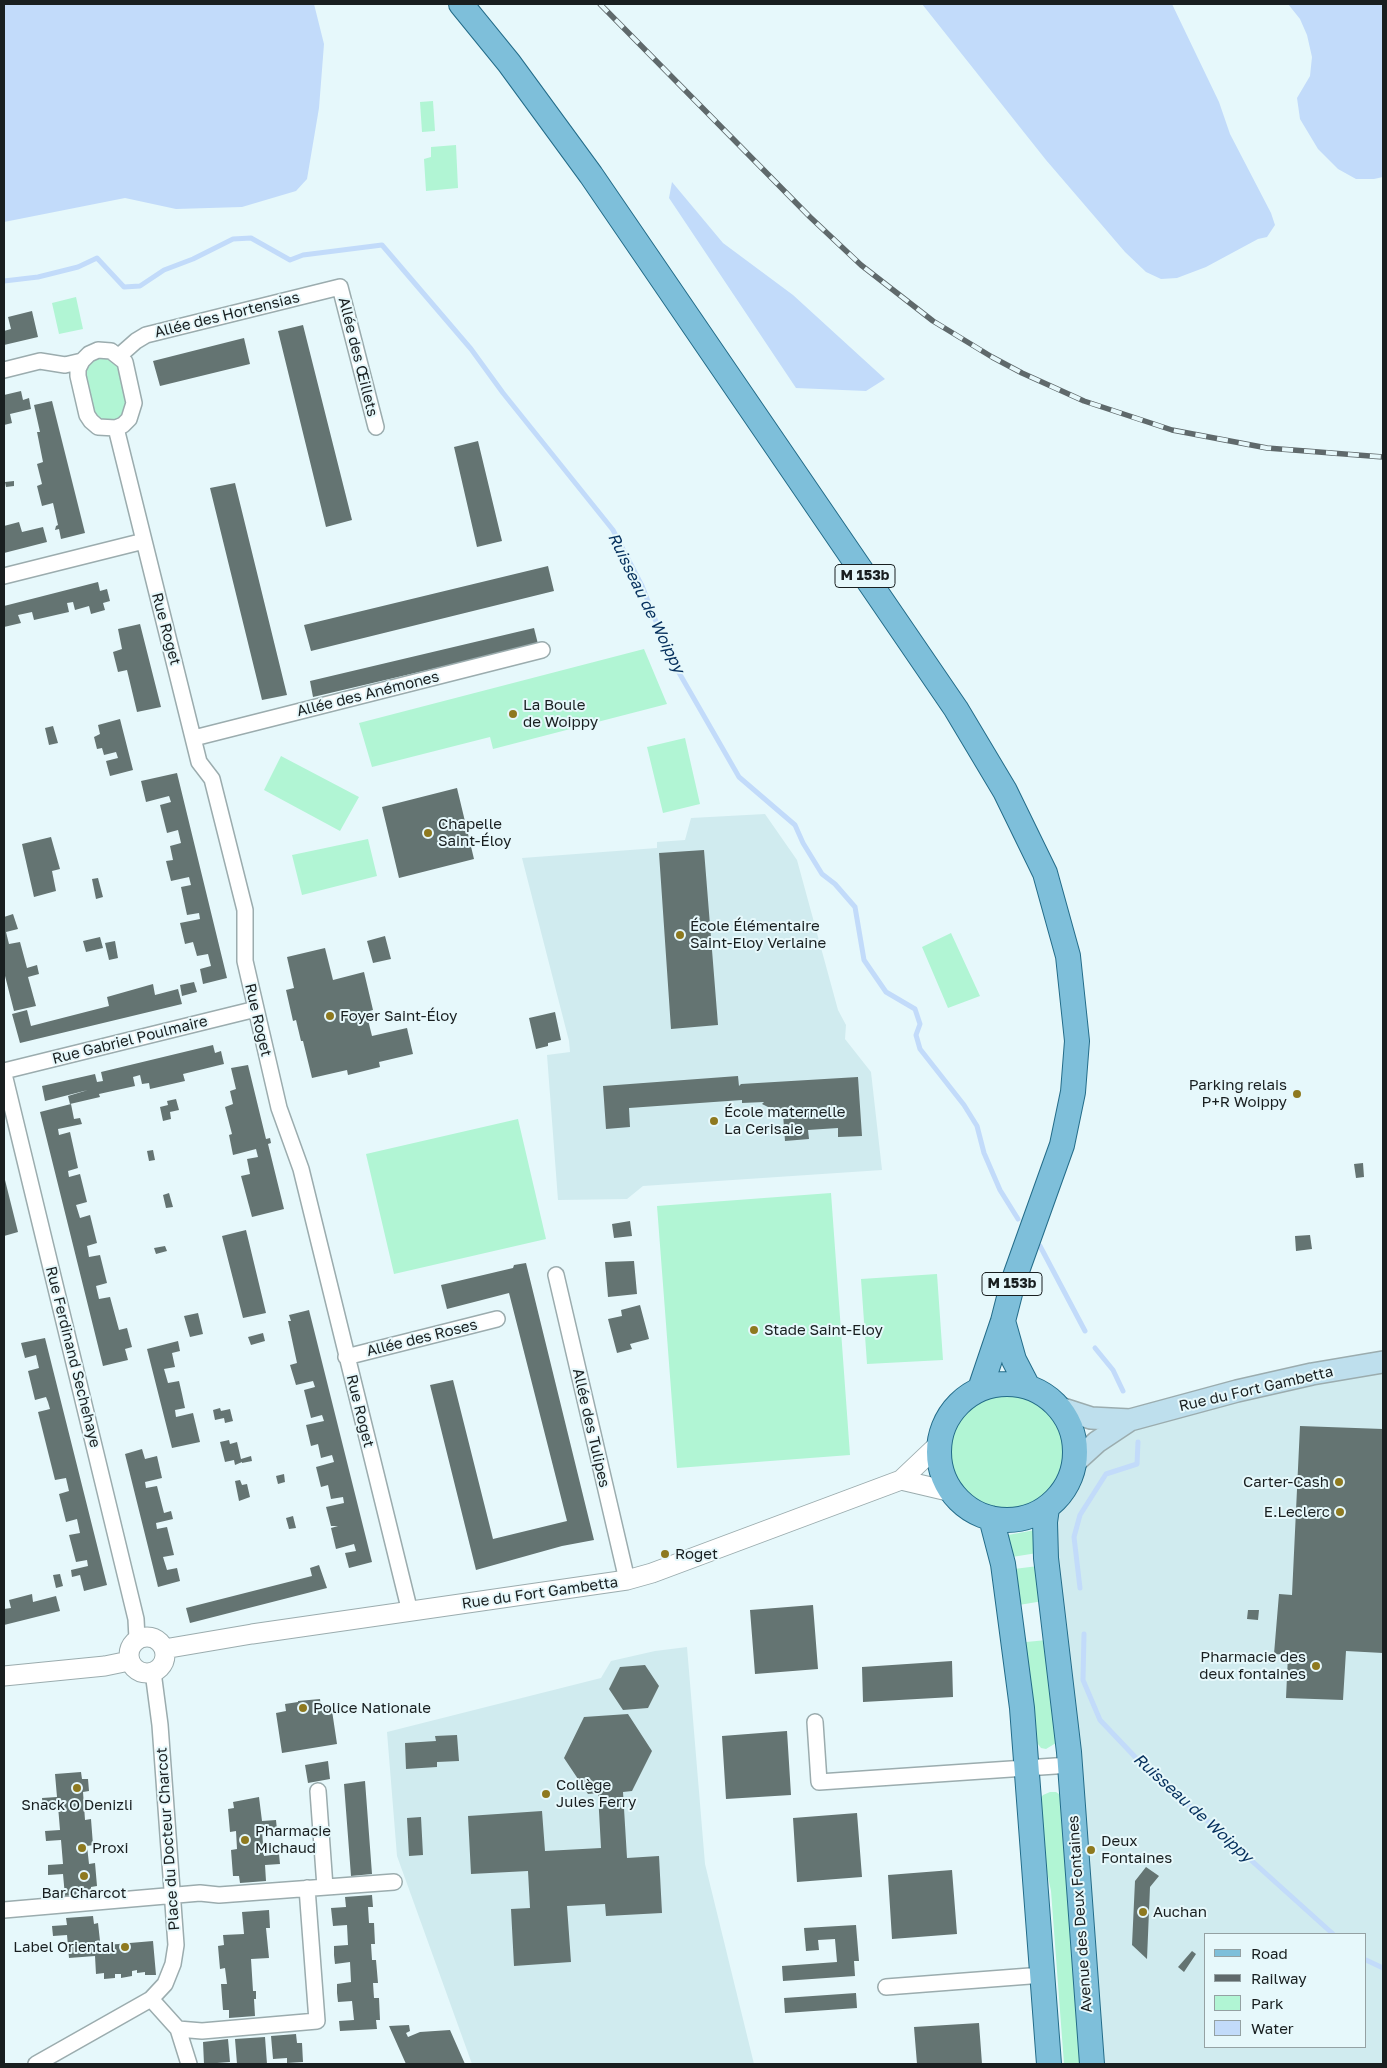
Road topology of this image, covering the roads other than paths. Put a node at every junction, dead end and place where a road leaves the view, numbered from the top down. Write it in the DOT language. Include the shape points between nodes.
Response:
graph roads {
  1 [pos="461,4"];
  2 [pos="340,288"];
  3 [pos="119,356"];
  4 [pos="82,361"];
  5 [pos="4,370"];
  6 [pos="376,426"];
  7 [pos="116,428"];
  8 [pos="144,541"];
  9 [pos="4,576"];
  10 [pos="542,650"];
  11 [pos="194,738"];
  12 [pos="256,1009"];
  13 [pos="4,1073"];
  14 [pos="556,1275"];
  15 [pos="497,1319"];
  16 [pos="1004,1321"];
  17 [pos="346,1357"];
  18 [pos="1383,1362"];
  19 [pos="1028,1387"];
  20 [pos="980,1389"];
  21 [pos="1060,1408"];
  22 [pos="1130,1420"];
  23 [pos="939,1444"];
  24 [pos="1075,1462"];
  25 [pos="901,1480"];
  26 [pos="952,1492"];
  27 [pos="1047,1508"];
  28 [pos="991,1518"];
  29 [pos="627,1580"];
  30 [pos="410,1612"];
  31 [pos="137,1639"];
  32 [pos="164,1649"];
  33 [pos="129,1660"];
  34 [pos="153,1672"];
  35 [pos="4,1676"];
  36 [pos="815,1722"];
  37 [pos="1070,1765"];
  38 [pos="1027,1768"];
  39 [pos="318,1790"];
  40 [pos="394,1882"];
  41 [pos="325,1887"];
  42 [pos="307,1888"];
  43 [pos="172,1896"];
  44 [pos="4,1910"];
  45 [pos="1043,1975"];
  46 [pos="886,1987"];
  47 [pos="151,1999"];
  48 [pos="178,2029"];
  49 [pos="36,2064"];
  50 [pos="189,2064"];
  51 [pos="1049,2064"];
  52 [pos="1092,2064"];
  1 -- 16 [label="main road, M 153b" via="509,63 591,175 956,709 1005,791 1045,873 1068,956 1077,1041 1073,1092 1062,1145 1013,1282"];
  2 -- 3 [label="street, Allée des Hortensias" via="146,335"];
  2 -- 6 [label="street, Allée des Œillets"];
  3 -- 4 [label="street" via="111,351 98,350"];
  3 -- 7 [label="street" via="125,362 134,404 129,419"];
  4 -- 5 [label="street" via="65,365 40,361"];
  4 -- 7 [label="street" via="78,376 86,415 98,426"];
  7 -- 8 [label="street, Rue Roget"];
  8 -- 9 [label="street"];
  8 -- 11 [label="street, Rue Roget"];
  10 -- 11 [label="street, Allée des Anémones"];
  11 -- 12 [label="street, Rue Roget" via="199,762 212,779 244,910 244,961"];
  12 -- 13 [label="street, Rue Gabriel Poulmaire"];
  12 -- 17 [label="street, Rue Roget" via="279,1108 301,1169"];
  13 -- 31 [label="street, Rue Ferdinand Sechehaye" via="136,1619"];
  14 -- 29 [label="street, Allée des Tulipes"];
  15 -- 17 [label="street, Allée des Roses"];
  16 -- 19 [label="main road, M 153b" via="1014,1360"];
  16 -- 20 [label="main road, M 153b"];
  17 -- 30 [label="street, Rue Roget"];
  18 -- 22 [label="main road, Rue du Fort Gambetta" via="1237,1391"];
  19 -- 20 [label="main road" via="1004,1384"];
  19 -- 21 [label="main road" via="1044,1394"];
  20 -- 23 [label="main road" via="952,1411 943,1427"];
  21 -- 22 [label="main road, Rue du Fort Gambetta" via="1091,1418"];
  21 -- 24 [label="main road" via="1070,1424 1075,1442"];
  22 -- 24 [label="main road, Rue du Fort Gambetta" via="1097,1442"];
  23 -- 25 [label="street, Rue du Fort Gambetta"];
  23 -- 26 [label="main road" via="939,1461"];
  24 -- 27 [label="main road" via="1066,1487"];
  25 -- 26 [label="street"];
  25 -- 29 [label="street, Rue du Fort Gambetta"];
  26 -- 28 [label="main road" via="969,1509"];
  27 -- 28 [label="main road" via="1032,1516 1012,1520"];
  27 -- 37 [label="main road, Avenue des Deux Fontaines" via="1046,1558"];
  28 -- 38 [label="main road" via="1004,1564"];
  29 -- 30 [label="street, Rue du Fort Gambetta"];
  30 -- 32 [label="street, Rue du Fort Gambetta"];
  31 -- 32 [label="street" via="153,1638"];
  31 -- 33 [label="street" via="129,1649"];
  32 -- 34 [label="street" via="164,1660"];
  33 -- 34 [label="street" via="136,1670"];
  33 -- 35 [label="street" via="105,1666"];
  34 -- 43 [label="street, Place du Docteur Charcot"];
  36 -- 38 [label="street" via="819,1782"];
  37 -- 38 [label="street"];
  37 -- 52 [label="main road, Avenue des Deux Fontaines"];
  38 -- 45 [label="main road"];
  39 -- 41 [label="street"];
  40 -- 41 [label="street"];
  41 -- 42 [label="street"];
  42 -- 43 [label="street"];
  42 -- 48 [label="street" via="317,2021 202,2031"];
  43 -- 44 [label="street"];
  43 -- 47 [label="street, Place du Docteur Charcot" via="176,1945 165,1984"];
  45 -- 46 [label="street"];
  45 -- 51 [label="main road"];
  47 -- 48 [label="street"];
  47 -- 49 [label="street"];
  48 -- 50 [label="street"];
}
